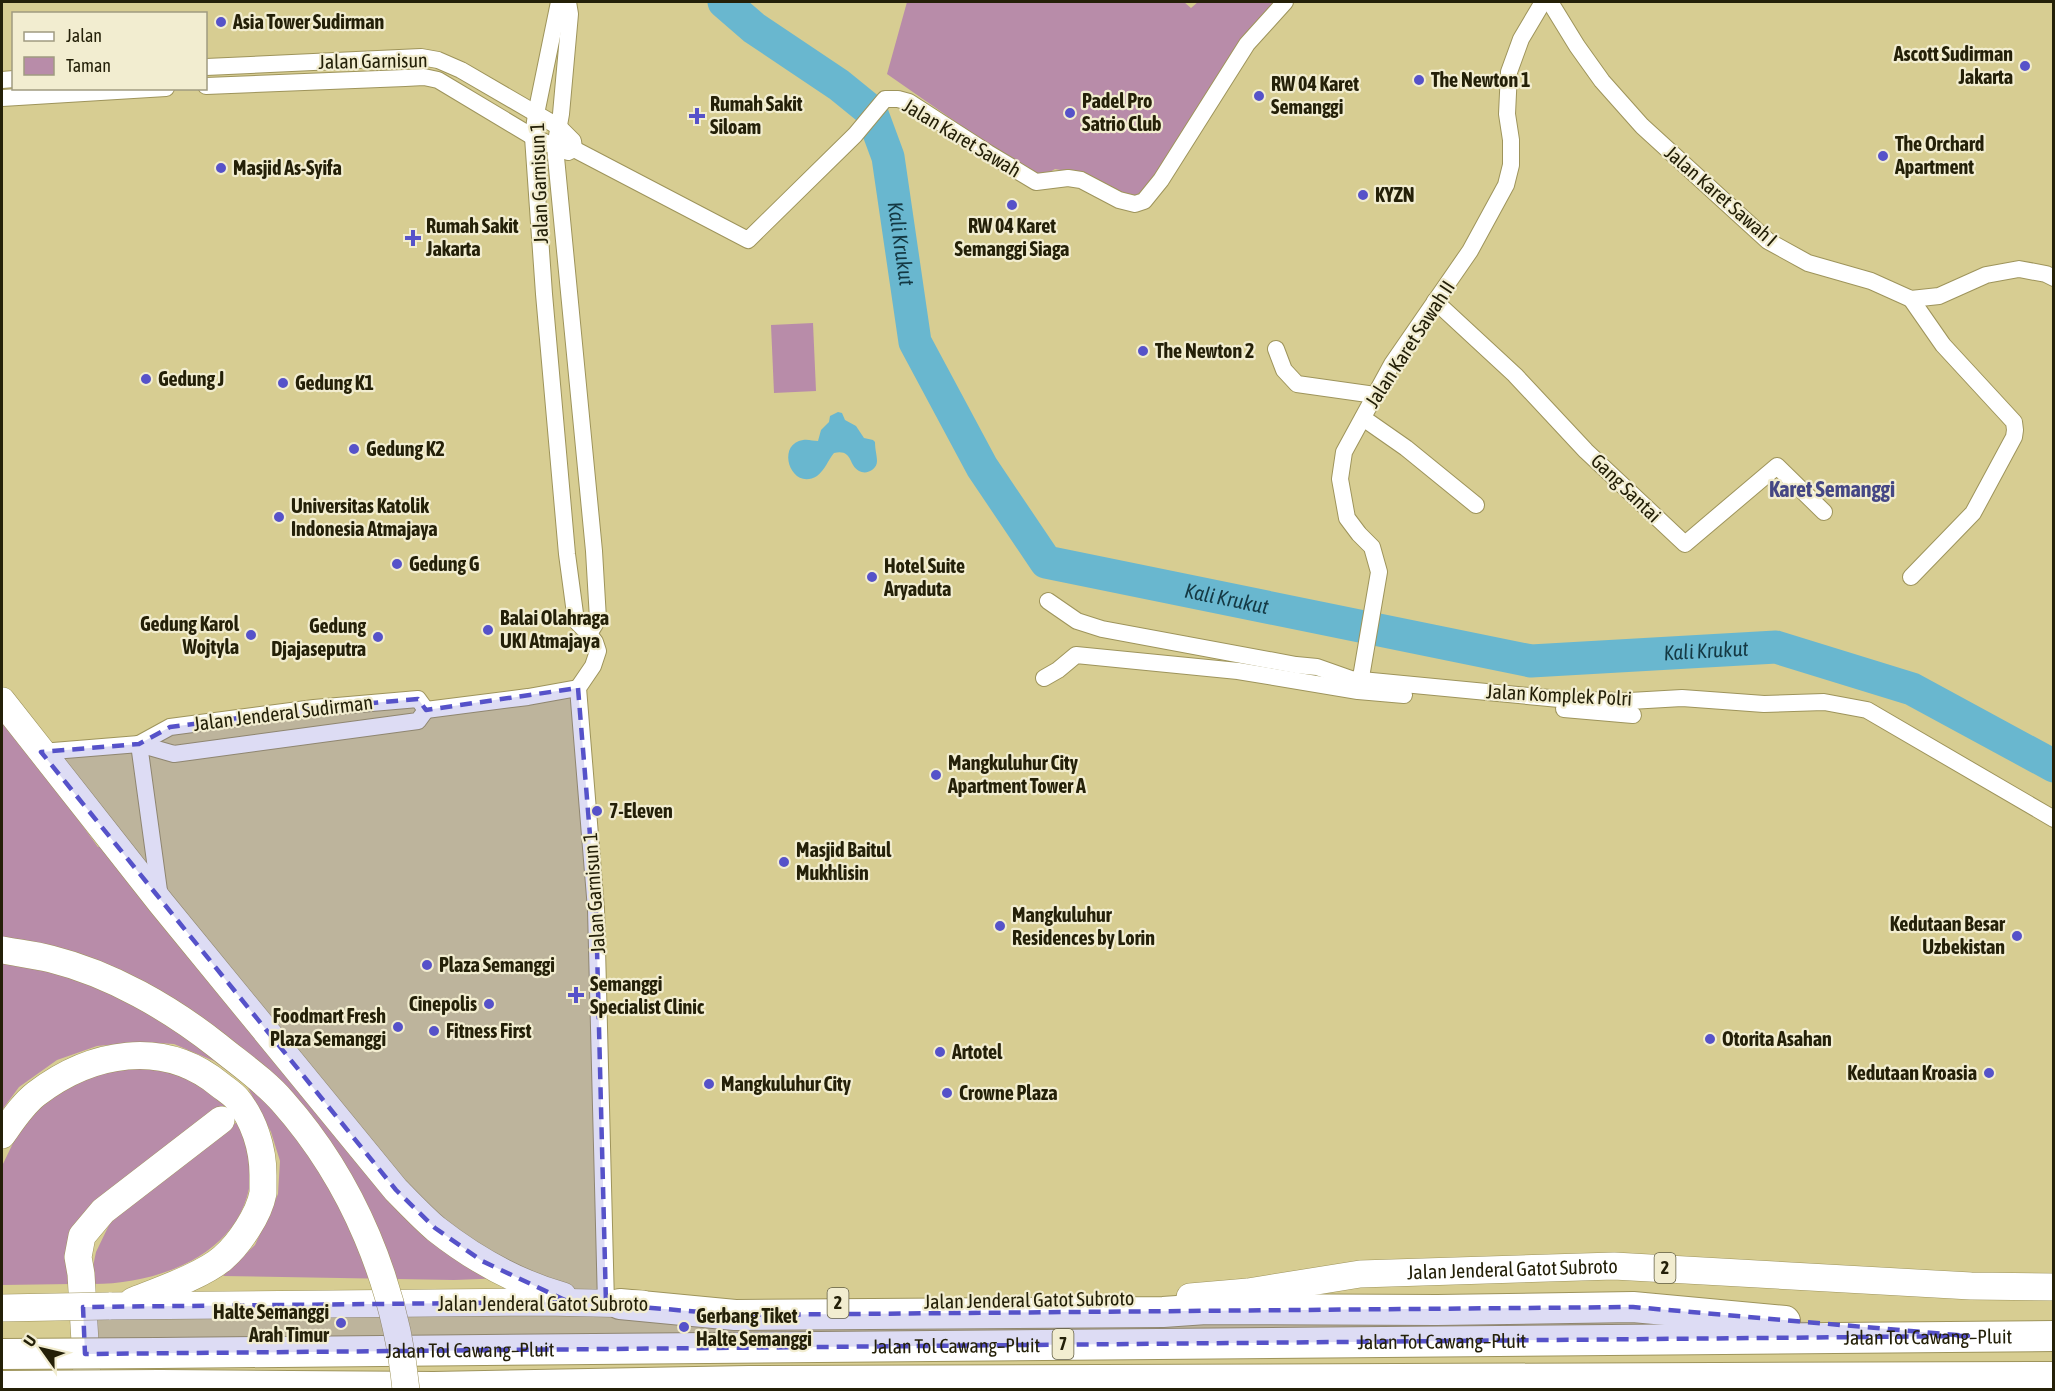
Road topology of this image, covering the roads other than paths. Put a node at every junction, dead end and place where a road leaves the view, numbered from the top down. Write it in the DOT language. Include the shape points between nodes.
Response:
graph roads {
  1 [pos="559,2"];
  2 [pos="568,2"];
  3 [pos="1285,2"];
  4 [pos="1543,2"];
  5 [pos="1550,2"];
  6 [pos="207,68"];
  7 [pos="207,86"];
  8 [pos="133,90"];
  9 [pos="2,98"];
  10 [pos="536,114"];
  11 [pos="559,127"];
  12 [pos="533,137"];
  13 [pos="555,147"];
  14 [pos="574,149"];
  15 [pos="2054,278"];
  16 [pos="569,292"];
  17 [pos="544,294"];
  18 [pos="1911,299"];
  19 [pos="1436,301"];
  20 [pos="1276,349"];
  21 [pos="575,357"];
  22 [pos="550,358"];
  23 [pos="1375,395"];
  24 [pos="1363,418"];
  25 [pos="1476,505"];
  26 [pos="1824,512"];
  27 [pos="1911,577"];
  28 [pos="1048,601"];
  29 [pos="590,634"];
  30 [pos="1044,678"];
  31 [pos="1361,679"];
  32 [pos="578,688"];
  33 [pos="2,701"];
  34 [pos="426,710"];
  35 [pos="1633,715"];
  36 [pos="139,744"];
  37 [pos="41,752"];
  38 [pos="2054,819"];
  39 [pos="160,903"];
  40 [pos="2,950"];
  41 [pos="221,1120"];
  42 [pos="2,1135"];
  43 [pos="2054,1287"];
  44 [pos="605,1304"];
  45 [pos="115,1306"];
  46 [pos="2,1308"];
  47 [pos="1968,1336"];
  48 [pos="2054,1336"];
  49 [pos="2,1354"];
  50 [pos="2054,1377"];
  51 [pos="1684,1378"];
  52 [pos="2,1386"];
  53 [pos="87,1389"];
  54 [pos="406,1389"];
  55 [pos="1621,1389"];
  1 -- 10 [label="street, Jalan Garnisun 1"];
  2 -- 11 [label="street, Jalan Garnisun 1"];
  3 -- 14 [label="street, Jalan Karet Sawah" via="1247,44 1161,180 1144,201 1135,204 1081,180 1036,182 909,102 898,99 885,99 855,135 748,240"];
  4 -- 19 [label="street, Jalan Karet Sawah II" via="1521,39 1509,72 1510,165 1506,185"];
  5 -- 18 [label="street, Jalan Karet Sawah I" via="1602,81 1642,126 1768,241 1808,263 1871,281"];
  6 -- 10 [label="street, Jalan Garnisun" via="421,57 461,70"];
  7 -- 12 [label="street, Jalan Garnisun" via="424,77 438,80"];
  8 -- 9 [label="street"];
  10 -- 11 [label="street, Jalan Garnisun"];
  10 -- 12 [label="street, Jalan Garnisun 1"];
  11 -- 13 [label="street, Jalan Garnisun 1"];
  11 -- 14 [label="street, Jalan Karet Sawah" via="573,141"];
  12 -- 13 [label="street, Jalan Garnisun"];
  12 -- 17 [label="street, Jalan Garnisun 1"];
  13 -- 14 [label="street, Jalan Karet Sawah" via="568,152"];
  13 -- 16 [label="street, Jalan Garnisun 1"];
  15 -- 18 [label="street" via="2019,268 1986,275 1939,296"];
  16 -- 17 [label="street"];
  16 -- 21 [label="street, Jalan Garnisun 1"];
  17 -- 22 [label="street, Jalan Garnisun 1"];
  18 -- 27 [label="street" via="1943,345 2014,422 2015,430 1973,513"];
  19 -- 23 [label="street, Jalan Karet Sawah II"];
  19 -- 26 [label="street, Gang Santai" via="1685,544 1777,466"];
  20 -- 23 [label="street" via="1284,370 1297,384"];
  21 -- 22 [label="street"];
  21 -- 29 [label="street, Jalan Garnisun 1" via="598,618"];
  22 -- 29 [label="street, Jalan Garnisun 1" via="576,621"];
  23 -- 24 [label="street, Jalan Karet Sawah II"];
  24 -- 25 [label="street"];
  24 -- 31 [label="street, Jalan Karet Sawah II" via="1344,452 1340,479 1347,518 1372,547 1378,572"];
  28 -- 31 [label="street, Jalan Komplek Polri" via="1077,621 1102,629 1317,667"];
  29 -- 32 [label="street, Jalan Garnisun 1" via="597,646 597,657"];
  30 -- 31 [label="street" via="1076,655"];
  31 -- 35 [label="street"];
  31 -- 38 [label="street, Jalan Komplek Polri" via="1570,700 1824,702 1867,710"];
  32 -- 34 [label="street, Jalan Jenderal Sudirman"];
  32 -- 44 [label="street, Jalan Garnisun 1" via="596,909"];
  33 -- 37 [label="highway"];
  34 -- 36 [label="street, Jalan Jenderal Sudirman" via="418,722 174,754"];
  34 -- 36 [label="street, Jalan Jenderal Sudirman" via="418,699 314,708 170,727"];
  36 -- 37 [label="street, Jalan Jenderal Sudirman"];
  36 -- 39 [label="street"];
  37 -- 39 [label="highway"];
  39 -- 44 [label="highway" via="285,1072 435,1228 482,1261 549,1293"];
  40 -- 54 [label="highway, bridge" via="51,959 115,982 148,999 192,1026 282,1101 322,1152 355,1209 387,1287"];
  41 -- 53 [label="highway" via="103,1211 82,1236 78,1257"];
  42 -- 45 [label="highway" via="36,1094 65,1075 98,1061 135,1054 172,1059 208,1075 237,1098 253,1126 263,1156 263,1194 247,1231 222,1259 191,1276"];
  43 -- 44 [label="highway, Jalan Jenderal Gatot Subroto / 2" via="1614,1266 1360,1274 1188,1298"];
  44 -- 45 [label="highway, Jalan Jenderal Gatot Subroto / 2"];
  44 -- 47 [label="highway" via="735,1315 1633,1307"];
  45 -- 46 [label="highway, Jalan Jenderal Gatot Subroto / 2, bridge"];
  47 -- 48 [label="highway, Jalan Tol Cawang–Pluit / 7"];
  47 -- 49 [label="highway, Jalan Tol Cawang–Pluit / 7, bridge"];
  50 -- 51 [label="highway, Jalan Tol Cawang–Pluit / 7"];
  51 -- 52 [label="highway, Jalan Tol Cawang–Pluit / 7, bridge" via="749,1381 434,1387"];
  51 -- 55 [label="highway"];
}
